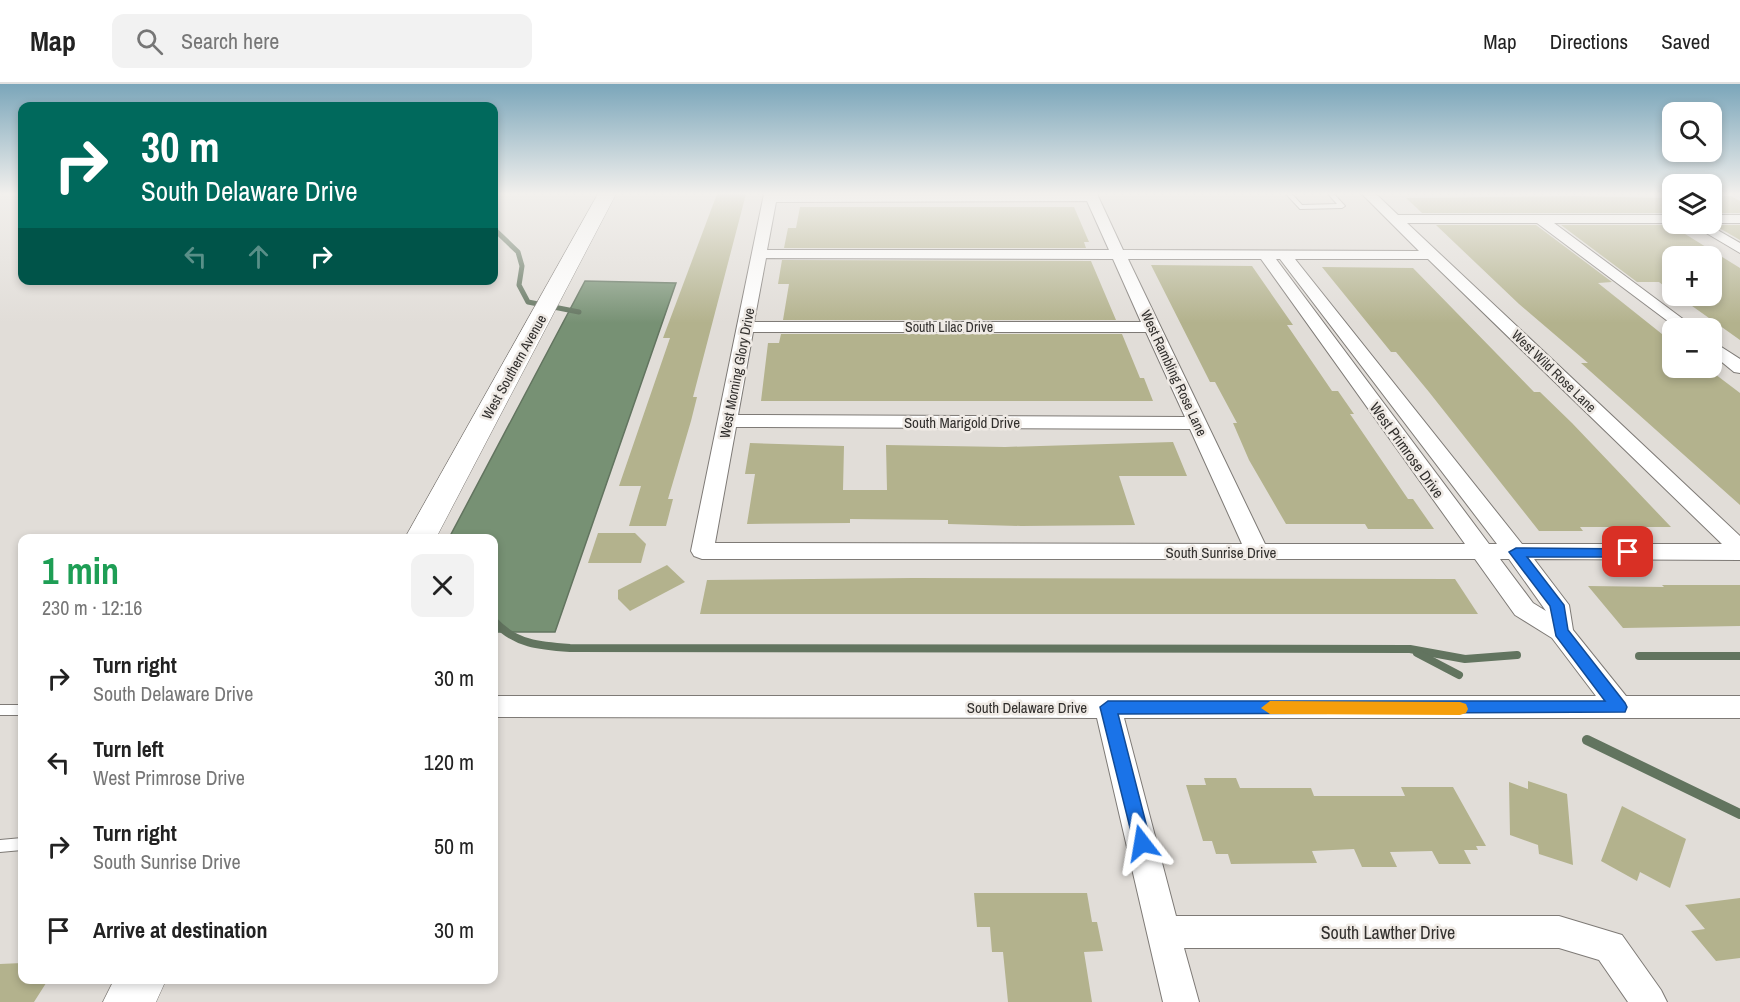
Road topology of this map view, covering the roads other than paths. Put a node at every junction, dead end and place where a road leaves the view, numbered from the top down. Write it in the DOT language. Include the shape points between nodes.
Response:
graph roads {
  1 [pos="584,237"];
  2 [pos="763,237"];
  3 [pos="1110,237"];
  4 [pos="1412,237"];
  5 [pos="1564,237"];
  6 [pos="1720,237"];
  7 [pos="1740,249"];
  8 [pos="760,254"];
  9 [pos="1118,254"];
  10 [pos="1275,255"];
  11 [pos="1431,255"];
  12 [pos="1674,318"];
  13 [pos="746,327"];
  14 [pos="1152,327"];
  15 [pos="1722,354"];
  16 [pos="1740,368"];
  17 [pos="728,421"];
  18 [pos="1197,423"];
  19 [pos="422,534"];
  20 [pos="1740,550"];
  21 [pos="702,551"];
  22 [pos="1257,552"];
  23 [pos="1482,552"];
  24 [pos="1516,552"];
  25 [pos="1561,632"];
  26 [pos="498,707"];
  27 [pos="1108,707"];
  28 [pos="1619,707"];
  29 [pos="1740,707"];
  30 [pos="0,710"];
  31 [pos="18,710"];
  32 [pos="18,845"];
  33 [pos="1,847"];
  34 [pos="1164,932"];
  35 [pos="140,984"];
  36 [pos="129,1002"];
  37 [pos="1181,1002"];
  38 [pos="1649,1002"];
  1 -- 19 [label="main road, West Southern Avenue"];
  2 -- 8 [label="street, West Morning Glory Drive"];
  3 -- 9 [label="street, West Rambling Rose Lane"];
  4 -- 11 [label="street, West Wild Rose Lane"];
  5 -- 12 [label="street"];
  6 -- 7 [label="street"];
  8 -- 9 [label="street"];
  8 -- 13 [label="street, West Morning Glory Drive"];
  9 -- 10 [label="street"];
  9 -- 14 [label="street, West Rambling Rose Lane"];
  10 -- 11 [label="street"];
  10 -- 23 [label="street, West Primrose Drive"];
  10 -- 24 [label="street, West Primrose Drive"];
  11 -- 20 [label="street, West Wild Rose Lane"];
  13 -- 14 [label="street, South Lilac Drive"];
  13 -- 17 [label="street, West Morning Glory Drive"];
  14 -- 18 [label="street, West Rambling Rose Lane"];
  15 -- 16 [label="street"];
  17 -- 18 [label="street, South Marigold Drive"];
  17 -- 21 [label="street, West Morning Glory Drive"];
  18 -- 22 [label="street, West Rambling Rose Lane"];
  20 -- 24 [label="street, South Sunrise Drive"];
  21 -- 22 [label="street, South Sunrise Drive"];
  22 -- 23 [label="street, South Sunrise Drive"];
  23 -- 24 [label="street, South Sunrise Drive"];
  23 -- 25 [label="street, West Primrose Drive" via="1524,609"];
  24 -- 25 [label="street, West Primrose Drive" via="1557,605"];
  25 -- 28 [label="street, West Primrose Drive"];
  26 -- 27 [label="street, South Delaware Drive"];
  27 -- 28 [label="street, South Delaware Drive"];
  27 -- 34 [label="street"];
  28 -- 29 [label="street, South Delaware Drive"];
  30 -- 31 [label="lane"];
  32 -- 33 [label="lane"];
  34 -- 37 [label="street"];
  34 -- 38 [label="street, South Lawther Drive" via="1559,932 1610,946"];
  35 -- 36 [label="main road"];
}
